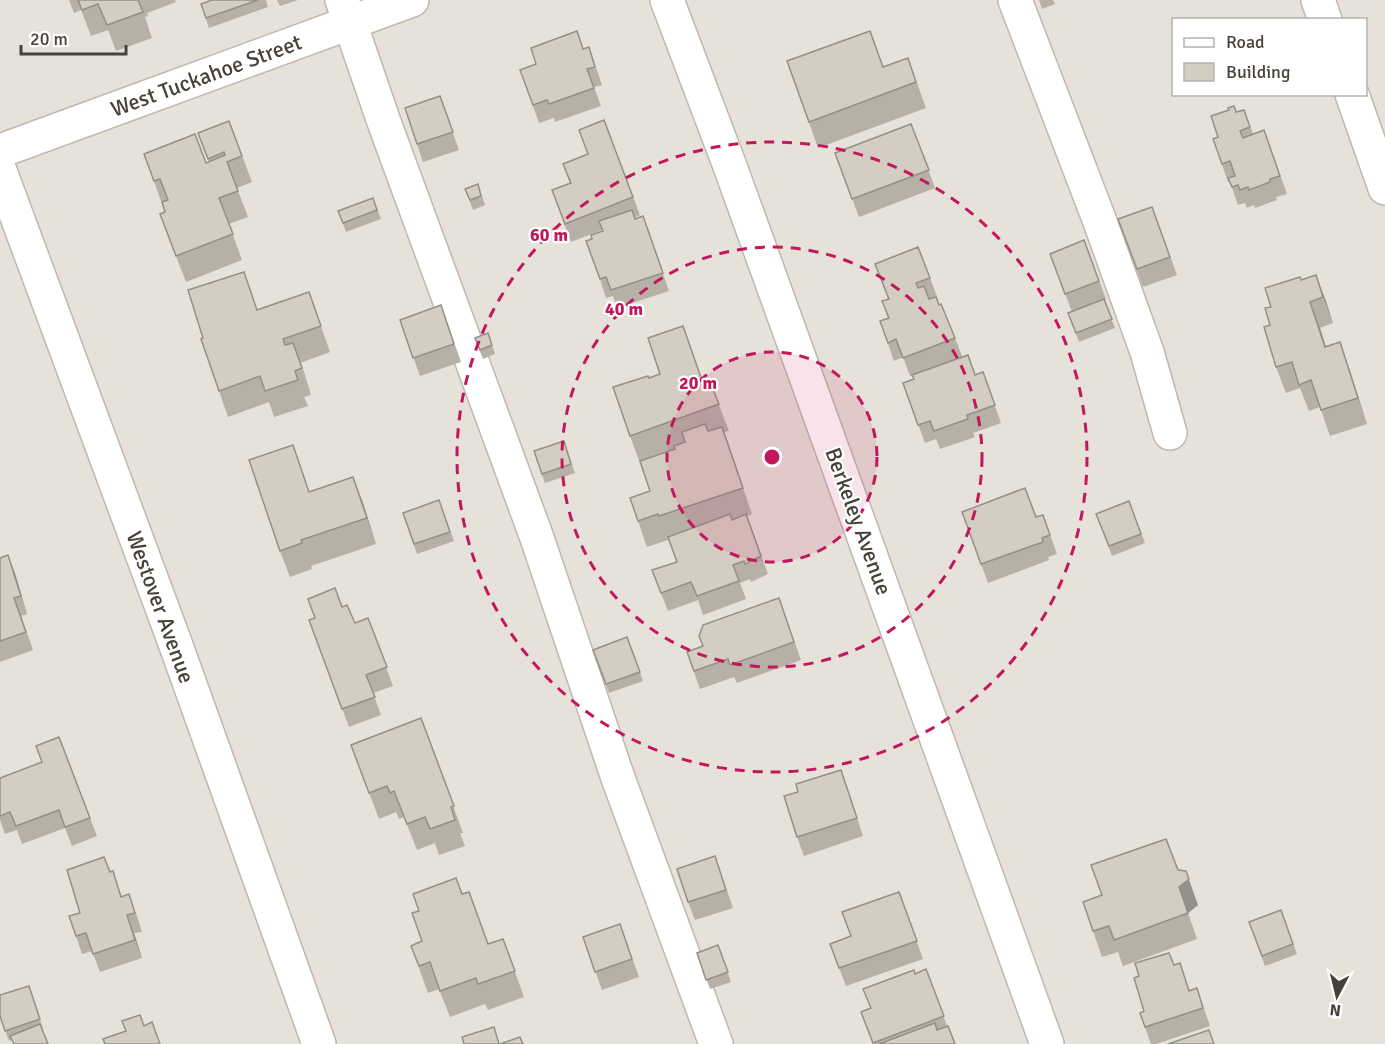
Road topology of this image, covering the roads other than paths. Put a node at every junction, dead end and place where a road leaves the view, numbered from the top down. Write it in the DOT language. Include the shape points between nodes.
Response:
graph roads {
  1 [pos="412,0"];
  2 [pos="668,0"];
  3 [pos="1015,0"];
  4 [pos="1318,0"];
  5 [pos="346,11"];
  6 [pos="1324,18"];
  7 [pos="1353,96"];
  8 [pos="0,152"];
  9 [pos="0,171"];
  10 [pos="1385,188"];
  11 [pos="1170,432"];
  12 [pos="319,1044"];
  13 [pos="716,1044"];
  14 [pos="1047,1044"];
  1 -- 5 [label="street, West Tuckahoe Street"];
  2 -- 14 [label="street, Berkeley Avenue"];
  3 -- 11 [label="street" via="1147,352"];
  4 -- 6 [label="street"];
  5 -- 8 [label="street, West Tuckahoe Street"];
  5 -- 13 [label="street"];
  7 -- 10 [label="street"];
  9 -- 12 [label="street, Westover Avenue"];
}
